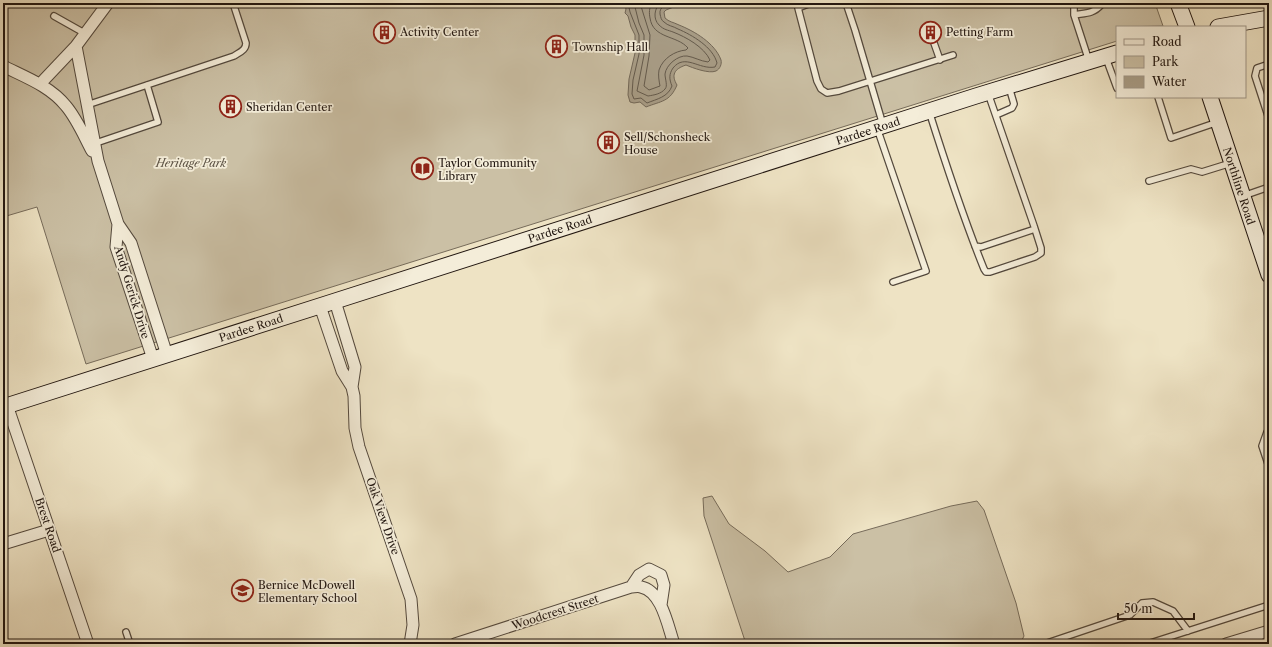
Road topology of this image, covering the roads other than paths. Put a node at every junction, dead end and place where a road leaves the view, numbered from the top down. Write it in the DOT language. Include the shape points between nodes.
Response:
graph roads {
  1 [pos="108,3"];
  2 [pos="233,3"];
  3 [pos="811,3"];
  4 [pos="846,3"];
  5 [pos="1074,3"];
  6 [pos="1101,3"];
  7 [pos="1178,3"];
  8 [pos="1074,14"];
  9 [pos="54,16"];
  10 [pos="1269,18"];
  11 [pos="1187,26"];
  12 [pos="1224,26"];
  13 [pos="86,34"];
  14 [pos="934,43"];
  15 [pos="76,46"];
  16 [pos="953,55"];
  17 [pos="1111,55"];
  18 [pos="940,60"];
  19 [pos="1089,61"];
  20 [pos="1269,64"];
  21 [pos="3,66"];
  22 [pos="870,82"];
  23 [pos="1116,82"];
  24 [pos="40,84"];
  25 [pos="147,85"];
  26 [pos="1008,86"];
  27 [pos="988,92"];
  28 [pos="1158,98"];
  29 [pos="1210,98"];
  30 [pos="87,105"];
  31 [pos="929,111"];
  32 [pos="996,115"];
  33 [pos="1269,119"];
  34 [pos="1218,122"];
  35 [pos="880,127"];
  36 [pos="92,145"];
  37 [pos="1232,163"];
  38 [pos="1149,181"];
  39 [pos="1269,187"];
  40 [pos="1243,196"];
  41 [pos="118,224"];
  42 [pos="1035,229"];
  43 [pos="975,246"];
  44 [pos="1269,275"];
  45 [pos="893,282"];
  46 [pos="335,301"];
  47 [pos="320,306"];
  48 [pos="160,357"];
  49 [pos="352,387"];
  50 [pos="5,406"];
  51 [pos="1269,431"];
  52 [pos="1269,467"];
  53 [pos="49,530"];
  54 [pos="3,544"];
  55 [pos="631,587"];
  56 [pos="661,605"];
  57 [pos="1269,605"];
  58 [pos="1188,631"];
  59 [pos="1269,631"];
  60 [pos="126,632"];
  61 [pos="88,644"];
  62 [pos="130,644"];
  63 [pos="410,644"];
  64 [pos="455,644"];
  65 [pos="674,644"];
  66 [pos="1044,644"];
  67 [pos="1147,644"];
  68 [pos="1226,644"];
  1 -- 13 [label="street"];
  2 -- 25 [label="lane" via="246,43 242,51 234,56"];
  3 -- 22 [label="lane" via="798,8 821,89 827,93"];
  4 -- 22 [label="lane"];
  5 -- 8 [label="lane"];
  6 -- 8 [label="lane" via="1096,10"];
  7 -- 11 [label="main road"];
  8 -- 19 [label="lane"];
  9 -- 13 [label="lane"];
  10 -- 12 [label="main road"];
  13 -- 15 [label="street"];
  14 -- 18 [label="lane"];
  15 -- 24 [label="street"];
  15 -- 30 [label="street, Andy Gerick Drive"];
  16 -- 18 [label="lane"];
  17 -- 19 [label="main road, Pardee Road"];
  17 -- 23 [label="lane"];
  18 -- 22 [label="lane"];
  19 -- 26 [label="main road, Pardee Road"];
  20 -- 33 [label="lane" via="1256,68 1255,76"];
  21 -- 24 [label="street, Andy Gerick Drive"];
  22 -- 35 [label="lane"];
  24 -- 36 [label="street, Andy Gerick Drive" via="65,105"];
  25 -- 30 [label="lane"];
  25 -- 36 [label="lane" via="158,122"];
  26 -- 27 [label="main road, Pardee Road"];
  26 -- 32 [label="lane" via="1014,104 1012,108"];
  27 -- 31 [label="main road, Pardee Road"];
  27 -- 32 [label="lane"];
  28 -- 34 [label="lane" via="1171,138"];
  29 -- 34 [label="main road, Northline Road"];
  30 -- 36 [label="street, Andy Gerick Drive"];
  31 -- 35 [label="main road, Pardee Road"];
  31 -- 43 [label="lane"];
  32 -- 42 [label="lane"];
  34 -- 37 [label="main road, Northline Road"];
  35 -- 45 [label="lane" via="926,271"];
  35 -- 46 [label="main road, Pardee Road"];
  36 -- 41 [label="street, Andy Gerick Drive"];
  37 -- 38 [label="lane" via="1202,172 1191,169"];
  37 -- 40 [label="main road, Northline Road"];
  39 -- 40 [label="lane"];
  40 -- 44 [label="main road, Northline Road"];
  41 -- 48 [label="street, Andy Gerick Drive" via="131,243"];
  41 -- 48 [label="street, Andy Gerick Drive" via="116,246"];
  42 -- 43 [label="lane" via="981,247"];
  42 -- 43 [label="lane" via="1041,248 1038,256 990,272 984,269"];
  46 -- 47 [label="main road, Pardee Road"];
  46 -- 49 [label="street, Oak View Drive" via="356,367"];
  47 -- 48 [label="main road, Pardee Road"];
  47 -- 49 [label="street, Oak View Drive" via="342,371"];
  48 -- 50 [label="main road, Pardee Road"];
  49 -- 63 [label="street, Oak View Drive" via="359,447 411,599 413,625"];
  50 -- 53 [label="street, Brest Road"];
  51 -- 52 [label="lane" via="1262,446"];
  53 -- 54 [label="street"];
  53 -- 61 [label="street, Brest Road"];
  55 -- 56 [label="street" via="641,587 650,591"];
  55 -- 56 [label="street" via="639,575 649,569 661,575 664,586"];
  55 -- 64 [label="street, Woodcrest Street"];
  56 -- 65 [label="street"];
  57 -- 58 [label="lane"];
  58 -- 66 [label="lane" via="1173,611 1153,602 1142,603 1130,615"];
  58 -- 67 [label="lane"];
  59 -- 68 [label="street"];
  60 -- 62 [label="lane"];
}
